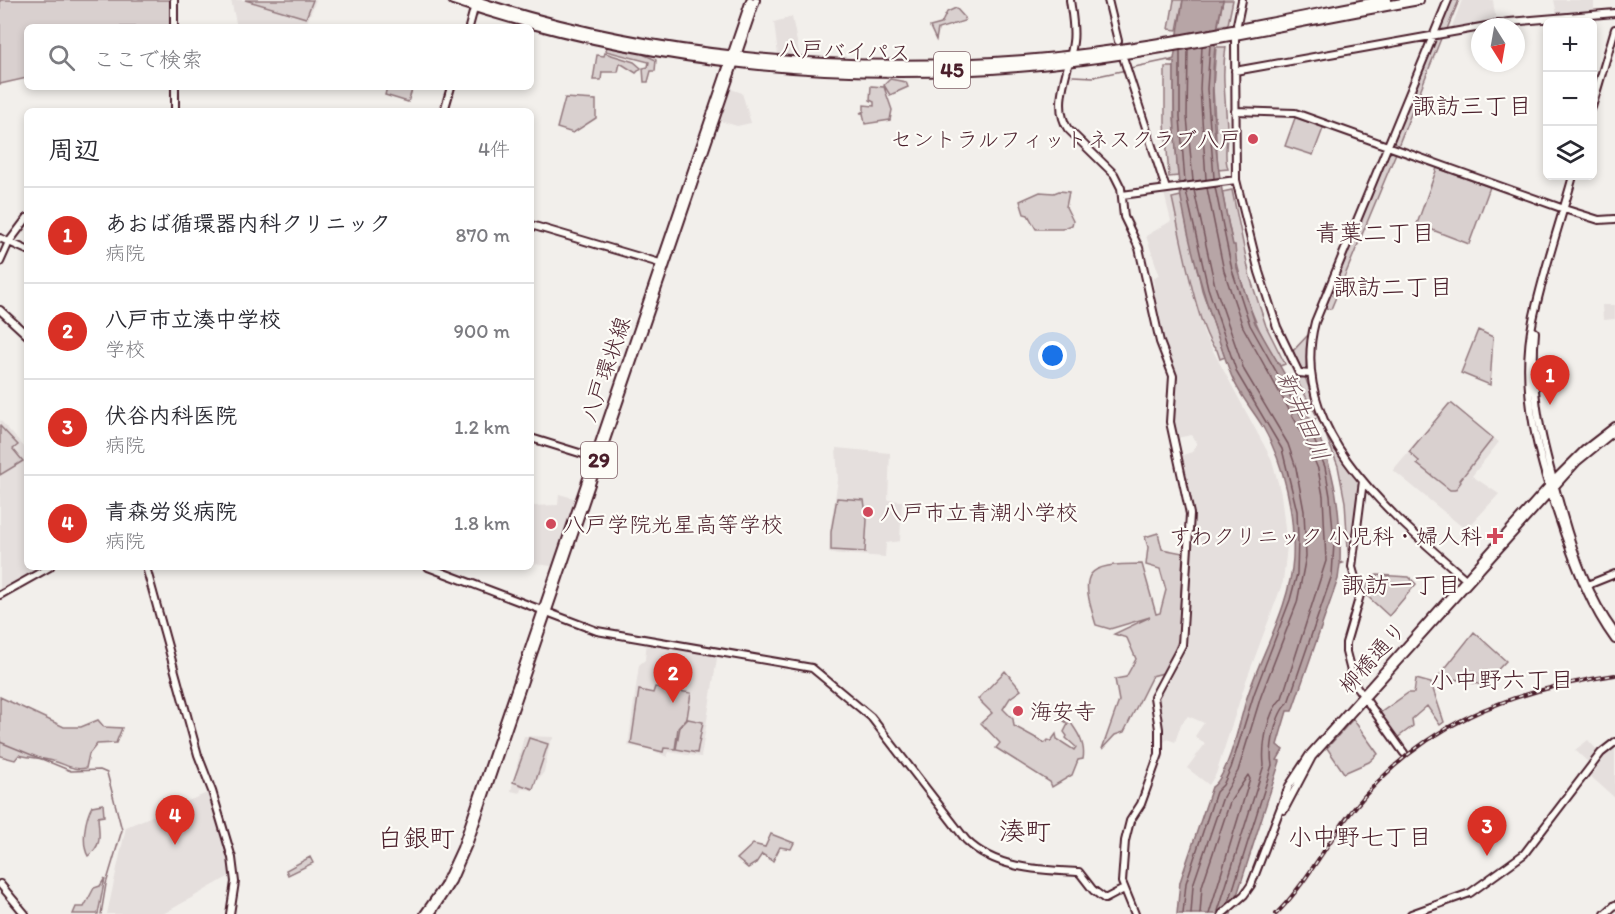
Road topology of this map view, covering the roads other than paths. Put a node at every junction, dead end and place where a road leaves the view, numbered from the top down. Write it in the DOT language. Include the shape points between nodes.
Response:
graph roads {
  1 [pos="174,0"];
  2 [pos="453,0"];
  3 [pos="750,0"];
  4 [pos="756,0"];
  5 [pos="1070,0"];
  6 [pos="1108,0"];
  7 [pos="1242,0"];
  8 [pos="1387,0"];
  9 [pos="1419,0"];
  10 [pos="1448,0"];
  11 [pos="475,3"];
  12 [pos="1615,13"];
  13 [pos="174,24"];
  14 [pos="470,24"];
  15 [pos="1237,24"];
  16 [pos="1615,29"];
  17 [pos="1230,34"];
  18 [pos="1433,35"];
  19 [pos="1118,41"];
  20 [pos="1069,58"];
  21 [pos="733,59"];
  22 [pos="1124,60"];
  23 [pos="1235,71"];
  24 [pos="175,90"];
  25 [pos="450,90"];
  26 [pos="1597,93"];
  27 [pos="175,108"];
  28 [pos="445,108"];
  29 [pos="1235,111"];
  30 [pos="1387,146"];
  31 [pos="1233,180"];
  32 [pos="1572,180"];
  33 [pos="1169,189"];
  34 [pos="1122,195"];
  35 [pos="1564,209"];
  36 [pos="1615,219"];
  37 [pos="24,222"];
  38 [pos="534,226"];
  39 [pos="0,238"];
  40 [pos="9,242"];
  41 [pos="24,249"];
  42 [pos="0,262"];
  43 [pos="663,264"];
  44 [pos="0,310"];
  45 [pos="24,332"];
  46 [pos="1310,374"];
  47 [pos="1615,426"];
  48 [pos="1615,431"];
  49 [pos="534,439"];
  50 [pos="596,458"];
  51 [pos="1363,482"];
  52 [pos="1551,488"];
  53 [pos="45,570"];
  54 [pos="147,570"];
  55 [pos="436,570"];
  56 [pos="1615,574"];
  57 [pos="1468,580"];
  58 [pos="1585,586"];
  59 [pos="0,595"];
  60 [pos="545,611"];
  61 [pos="1615,633"];
  62 [pos="1615,640"];
  63 [pos="1363,697"];
  64 [pos="1615,742"];
  65 [pos="1404,753"];
  66 [pos="0,884"];
  67 [pos="1252,886"];
  68 [pos="1125,889"];
  69 [pos="1615,905"];
  70 [pos="25,914"];
  71 [pos="230,914"];
  72 [pos="424,914"];
  73 [pos="431,914"];
  74 [pos="1134,914"];
  75 [pos="1222,914"];
  76 [pos="1228,914"];
  77 [pos="1411,914"];
  78 [pos="1605,914"];
  1 -- 13 [label="street"];
  2 -- 11 [label="highway, 八戸バイパス / 45"];
  3 -- 21 [label="street, 八戸環状線 / 29"];
  4 -- 21 [label="street, 八戸環状線 / 29"];
  5 -- 20 [label="street" via="1074,39"];
  6 -- 19 [label="street"];
  7 -- 15 [label="street"];
  8 -- 17 [label="highway, 八戸バイパス / 45"];
  9 -- 17 [label="highway, 八戸バイパス / 45"];
  10 -- 18 [label="street"];
  11 -- 14 [label="street"];
  11 -- 21 [label="highway, 八戸バイパス / 45"];
  12 -- 18 [label="street" via="1553,17"];
  16 -- 26 [label="street"];
  17 -- 20 [label="highway, 八戸バイパス / 45"];
  17 -- 23 [label="street"];
  18 -- 23 [label="street"];
  18 -- 30 [label="street"];
  20 -- 21 [label="highway, 八戸バイパス / 45" via="887,65"];
  20 -- 34 [label="street" via="1064,121 1114,174"];
  21 -- 43 [label="street, 八戸環状線 / 29"];
  22 -- 33 [label="street"];
  23 -- 29 [label="street"];
  24 -- 27 [label="street"];
  25 -- 28 [label="street"];
  29 -- 30 [label="street" via="1295,113"];
  29 -- 31 [label="street"];
  30 -- 35 [label="street"];
  30 -- 46 [label="street" via="1315,322 1309,352"];
  31 -- 33 [label="street"];
  31 -- 46 [label="street" via="1277,327 1299,373"];
  32 -- 35 [label="street"];
  33 -- 34 [label="street"];
  34 -- 68 [label="street" via="1124,217 1139,248 1160,342 1173,376 1170,418 1191,522 1183,637 1176,660 1154,698 1160,750 1127,831 1122,873"];
  35 -- 36 [label="street" via="1599,220"];
  35 -- 52 [label="street" via="1536,311 1534,395"];
  37 -- 40 [label="street"];
  38 -- 43 [label="street"];
  39 -- 40 [label="street"];
  40 -- 41 [label="street"];
  40 -- 42 [label="street"];
  43 -- 50 [label="street, 八戸環状線 / 29"];
  44 -- 45 [label="street"];
  46 -- 51 [label="street" via="1324,418"];
  47 -- 52 [label="street, 柳橋通り" via="1584,450"];
  48 -- 52 [label="street, 柳橋通り"];
  49 -- 50 [label="street"];
  50 -- 60 [label="street, 八戸環状線 / 29"];
  51 -- 57 [label="street"];
  51 -- 63 [label="street" via="1352,567 1360,595 1346,643 1350,673"];
  52 -- 57 [label="street, 柳橋通り"];
  52 -- 58 [label="street"];
  53 -- 59 [label="street"];
  54 -- 71 [label="street" via="198,755 232,858 235,882"];
  55 -- 60 [label="street"];
  56 -- 58 [label="street"];
  57 -- 63 [label="street, 柳橋通り"];
  58 -- 61 [label="street"];
  58 -- 62 [label="street"];
  60 -- 68 [label="street" via="597,630 807,666 872,717 966,840 981,853 1023,868 1079,872 1105,899"];
  60 -- 72 [label="street, 八戸環状線 / 29" via="456,862"];
  60 -- 73 [label="street, 八戸環状線 / 29" via="460,865"];
  63 -- 65 [label="street"];
  63 -- 67 [label="street, 柳橋通り" via="1302,773"];
  64 -- 77 [label="street" via="1601,753 1524,854 1470,893"];
  66 -- 70 [label="street"];
  67 -- 75 [label="street, 柳橋通り"];
  67 -- 76 [label="street, 柳橋通り" via="1245,900"];
  68 -- 74 [label="street"];
  69 -- 78 [label="street"];
}
